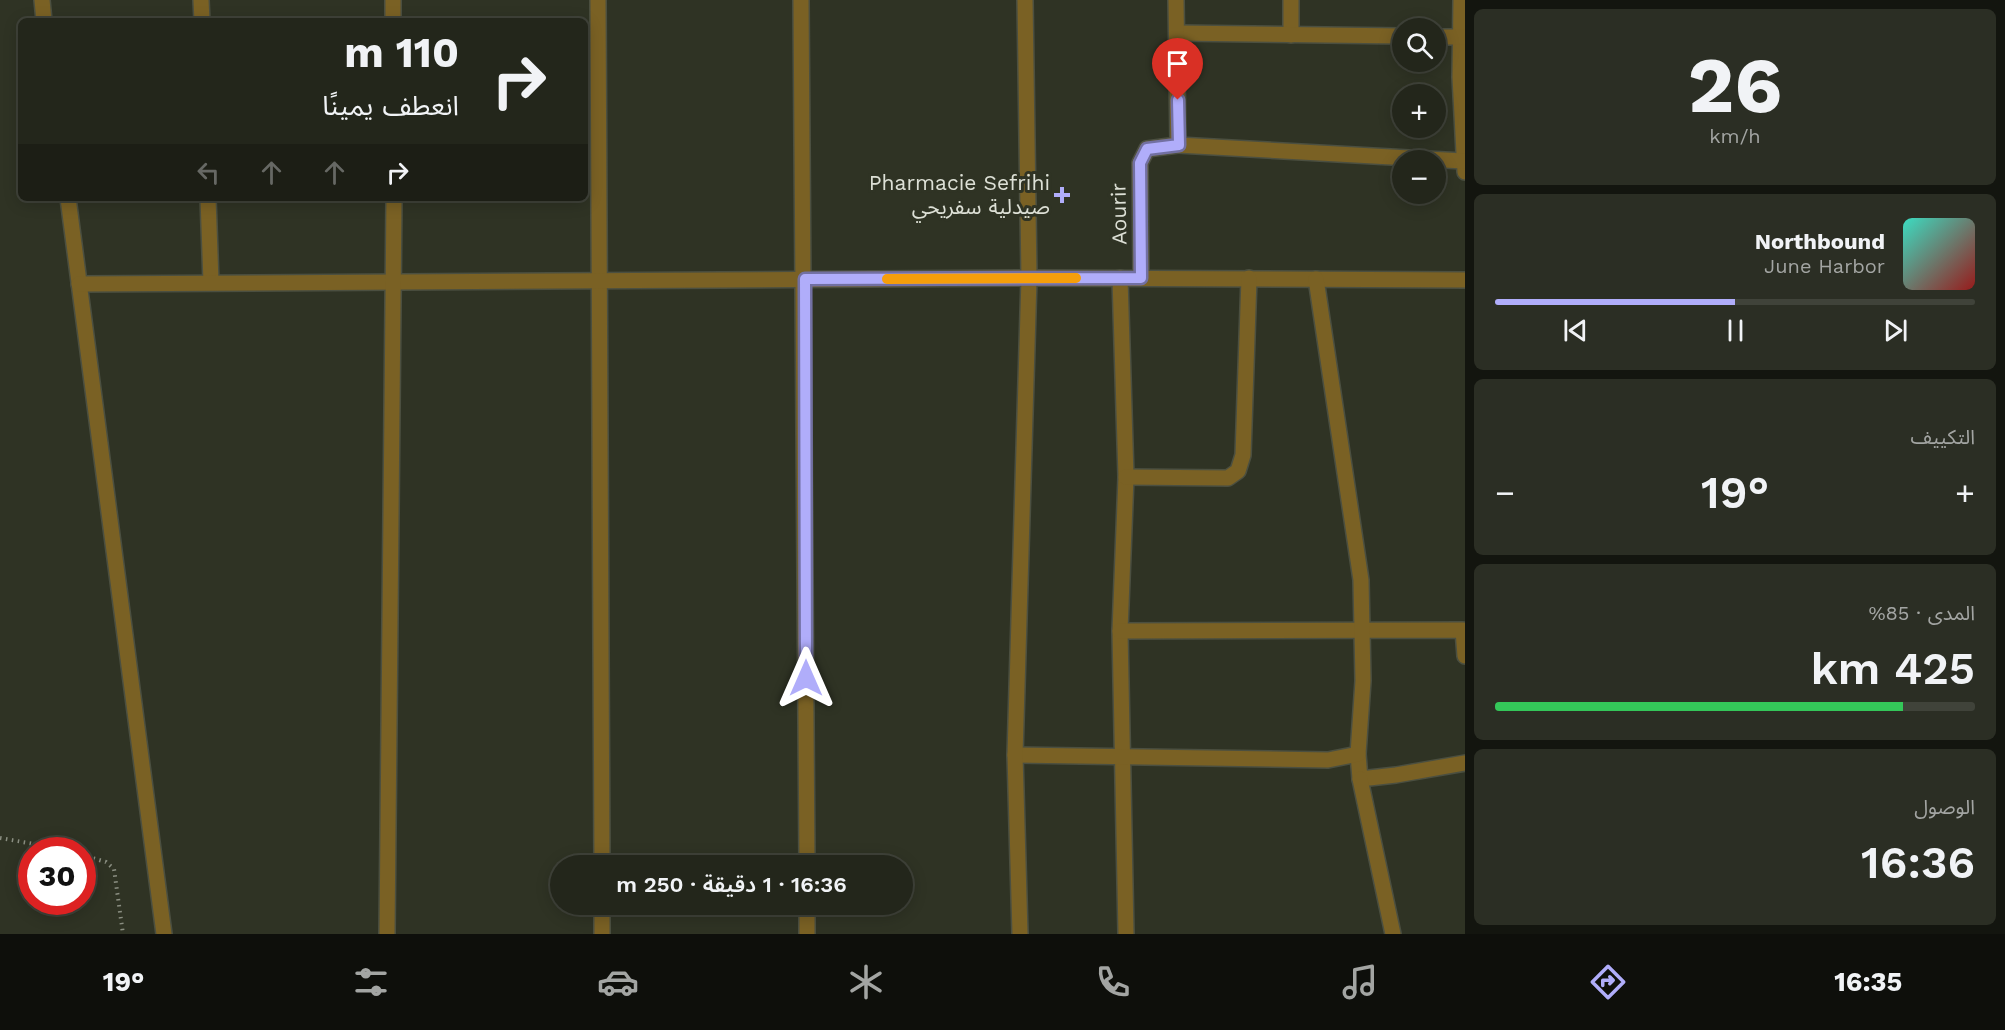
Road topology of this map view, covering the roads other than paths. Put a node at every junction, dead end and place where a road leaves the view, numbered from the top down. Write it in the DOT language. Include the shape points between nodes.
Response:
graph roads {
  1 [pos="42,0"];
  2 [pos="201,0"];
  3 [pos="393,0"];
  4 [pos="598,0"];
  5 [pos="801,0"];
  6 [pos="1025,0"];
  7 [pos="1176,0"];
  8 [pos="1291,0"];
  9 [pos="1461,0"];
  10 [pos="45,18"];
  11 [pos="202,18"];
  12 [pos="393,18"];
  13 [pos="1177,33"];
  14 [pos="1291,35"];
  15 [pos="1392,36"];
  16 [pos="1446,37"];
  17 [pos="1462,37"];
  18 [pos="1179,145"];
  19 [pos="1464,167"];
  20 [pos="68,201"];
  21 [pos="208,201"];
  22 [pos="394,201"];
  23 [pos="1029,278"];
  24 [pos="1120,278"];
  25 [pos="1141,278"];
  26 [pos="1249,278"];
  27 [pos="805,279"];
  28 [pos="1316,279"];
  29 [pos="394,280"];
  30 [pos="601,280"];
  31 [pos="1465,280"];
  32 [pos="211,282"];
  33 [pos="79,284"];
  34 [pos="1126,477"];
  35 [pos="1464,628"];
  36 [pos="1361,630"];
  37 [pos="1120,631"];
  38 [pos="1465,656"];
  39 [pos="1358,754"];
  40 [pos="1015,755"];
  41 [pos="1121,755"];
  42 [pos="1465,763"];
  43 [pos="1360,779"];
  44 [pos="602,855"];
  45 [pos="807,855"];
  46 [pos="602,915"];
  47 [pos="807,915"];
  48 [pos="164,934"];
  49 [pos="387,934"];
  50 [pos="602,934"];
  51 [pos="807,934"];
  52 [pos="1020,934"];
  53 [pos="1126,934"];
  54 [pos="1393,934"];
  1 -- 10 [label="street"];
  2 -- 11 [label="street"];
  3 -- 12 [label="street"];
  4 -- 30 [label="street"];
  5 -- 27 [label="street"];
  6 -- 23 [label="street"];
  7 -- 13 [label="street"];
  8 -- 14 [label="street"];
  9 -- 17 [label="street"];
  13 -- 14 [label="street"];
  13 -- 18 [label="street"];
  14 -- 15 [label="street"];
  16 -- 17 [label="street"];
  17 -- 19 [label="street"];
  18 -- 19 [label="street"];
  18 -- 25 [label="street, Aourir" via="1147,149 1140,163"];
  20 -- 33 [label="street"];
  21 -- 32 [label="street"];
  22 -- 29 [label="street"];
  23 -- 24 [label="street"];
  23 -- 27 [label="street"];
  23 -- 40 [label="street"];
  24 -- 25 [label="street"];
  24 -- 34 [label="street"];
  25 -- 26 [label="street"];
  26 -- 28 [label="street"];
  26 -- 34 [label="street" via="1243,455 1238,471 1228,478"];
  27 -- 30 [label="street"];
  27 -- 45 [label="street"];
  28 -- 31 [label="street"];
  28 -- 36 [label="street" via="1361,580"];
  29 -- 30 [label="street"];
  29 -- 32 [label="street"];
  29 -- 49 [label="street"];
  30 -- 44 [label="street"];
  32 -- 33 [label="street"];
  33 -- 48 [label="street"];
  34 -- 37 [label="street"];
  35 -- 36 [label="street"];
  35 -- 38 [label="street"];
  36 -- 37 [label="street"];
  36 -- 39 [label="street" via="1363,681"];
  37 -- 41 [label="street"];
  39 -- 41 [label="street" via="1328,760"];
  39 -- 43 [label="street"];
  40 -- 41 [label="street"];
  40 -- 52 [label="street"];
  41 -- 53 [label="street"];
  42 -- 43 [label="street"];
  43 -- 54 [label="street"];
  46 -- 50 [label="street"];
  47 -- 51 [label="street"];
}
